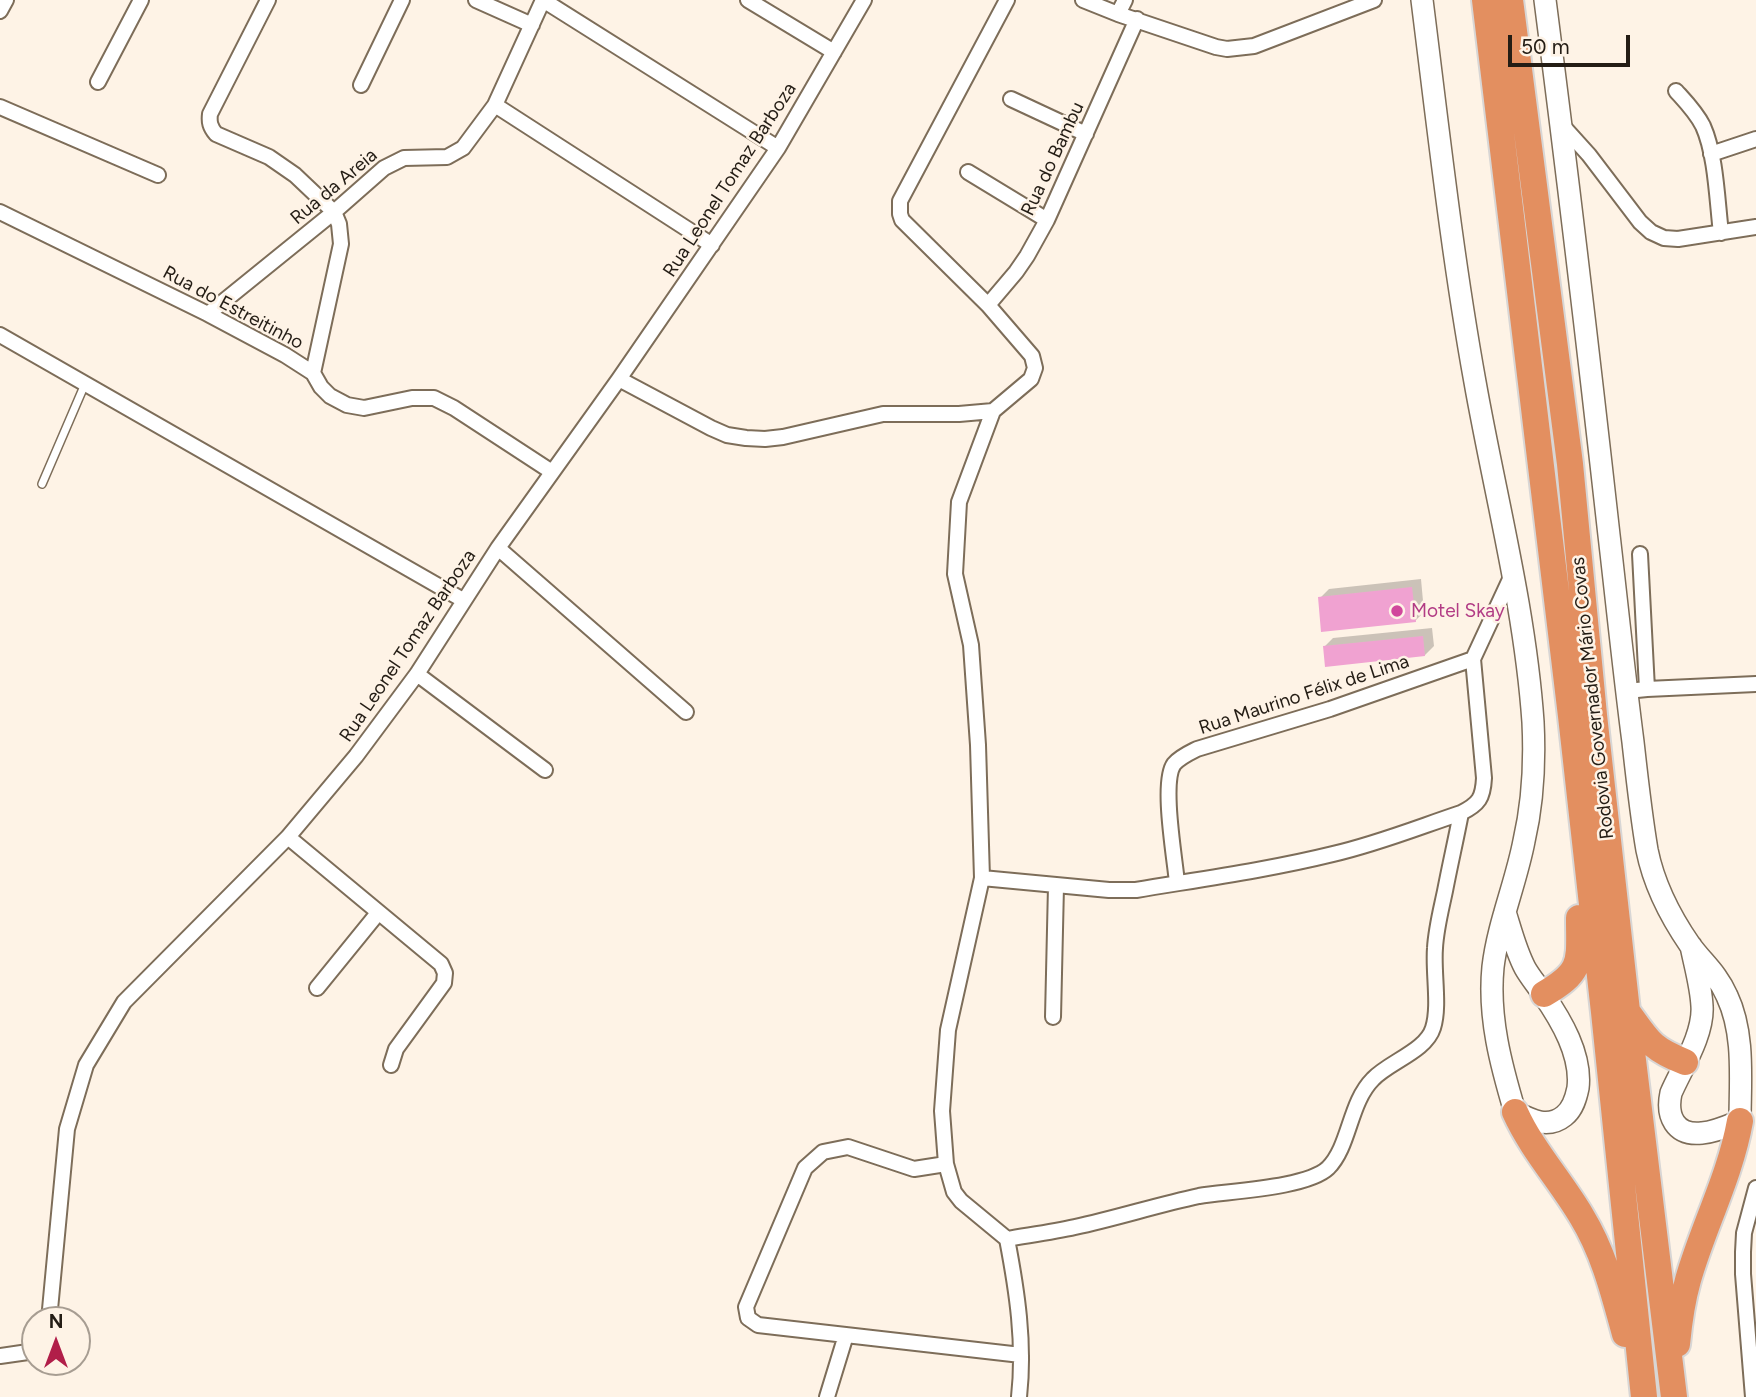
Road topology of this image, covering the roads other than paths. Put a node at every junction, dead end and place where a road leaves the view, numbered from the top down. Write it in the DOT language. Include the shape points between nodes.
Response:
graph roads {
  1 [pos="6,0"];
  2 [pos="141,0"];
  3 [pos="268,0"];
  4 [pos="402,0"];
  5 [pos="476,0"];
  6 [pos="543,0"];
  7 [pos="748,0"];
  8 [pos="864,0"];
  9 [pos="1007,0"];
  10 [pos="1083,0"];
  11 [pos="1125,0"];
  12 [pos="1374,0"];
  13 [pos="1422,0"];
  14 [pos="1485,0"];
  15 [pos="1510,0"];
  16 [pos="1545,0"];
  17 [pos="0,11"];
  18 [pos="1118,14"];
  19 [pos="1138,19"];
  20 [pos="532,24"];
  21 [pos="834,52"];
  22 [pos="98,82"];
  23 [pos="361,85"];
  24 [pos="1676,91"];
  25 [pos="1011,99"];
  26 [pos="495,105"];
  27 [pos="0,107"];
  28 [pos="1561,124"];
  29 [pos="1086,134"];
  30 [pos="1756,139"];
  31 [pos="778,148"];
  32 [pos="1711,153"];
  33 [pos="968,172"];
  34 [pos="158,175"];
  35 [pos="0,212"];
  36 [pos="334,212"];
  37 [pos="1047,220"];
  38 [pos="1756,227"];
  39 [pos="1721,233"];
  40 [pos="712,245"];
  41 [pos="988,305"];
  42 [pos="208,314"];
  43 [pos="0,335"];
  44 [pos="313,373"];
  45 [pos="619,379"];
  46 [pos="85,384"];
  47 [pos="993,411"];
  48 [pos="552,472"];
  49 [pos="42,484"];
  50 [pos="498,548"];
  51 [pos="1640,554"];
  52 [pos="1513,573"];
  53 [pos="463,600"];
  54 [pos="1473,659"];
  55 [pos="417,674"];
  56 [pos="1756,684"];
  57 [pos="1637,690"];
  58 [pos="686,712"];
  59 [pos="545,771"];
  60 [pos="1580,793"];
  61 [pos="1461,813"];
  62 [pos="288,837"];
  63 [pos="982,878"];
  64 [pos="1177,883"];
  65 [pos="1056,886"];
  66 [pos="1505,912"];
  67 [pos="378,913"];
  68 [pos="1691,946"];
  69 [pos="317,988"];
  70 [pos="1544,995"];
  71 [pos="1627,1011"];
  72 [pos="1052,1017"];
  73 [pos="1685,1062"];
  74 [pos="391,1065"];
  75 [pos="1515,1112"];
  76 [pos="1748,1119"];
  77 [pos="946,1164"];
  78 [pos="1756,1188"];
  79 [pos="1007,1239"];
  80 [pos="50,1306"];
  81 [pos="846,1335"];
  82 [pos="21,1353"];
  83 [pos="1021,1355"];
  84 [pos="0,1356"];
  85 [pos="1673,1392"];
  86 [pos="827,1397"];
  87 [pos="1019,1397"];
  88 [pos="1643,1397"];
  89 [pos="1753,1397"];
  1 -- 17 [label="street"];
  2 -- 22 [label="street"];
  3 -- 36 [label="street" via="210,114 211,128 269,157"];
  4 -- 23 [label="street"];
  5 -- 20 [label="street"];
  6 -- 20 [label="street, Rua da Areia"];
  6 -- 31 [label="street"];
  7 -- 21 [label="street"];
  8 -- 21 [label="street, Rua Leonel Tomaz Barboza"];
  9 -- 41 [label="street" via="899,208 902,220"];
  10 -- 18 [label="street"];
  11 -- 18 [label="street"];
  12 -- 19 [label="street" via="1241,48 1216,47"];
  13 -- 52 [label="main road" via="1466,329"];
  14 -- 60 [label="highway, Rodovia Governador Mário Covas"];
  15 -- 71 [label="highway, Rodovia Governador Mário Covas" via="1570,464"];
  16 -- 28 [label="main road"];
  18 -- 19 [label="street"];
  19 -- 29 [label="street, Rua do Bambu"];
  20 -- 26 [label="street, Rua da Areia"];
  21 -- 31 [label="street, Rua Leonel Tomaz Barboza"];
  24 -- 32 [label="street" via="1702,124"];
  25 -- 29 [label="street"];
  26 -- 36 [label="street, Rua da Areia" via="456,153 394,162"];
  26 -- 40 [label="street"];
  27 -- 34 [label="street"];
  28 -- 39 [label="street" via="1651,232 1678,239"];
  28 -- 57 [label="main road"];
  29 -- 37 [label="street, Rua do Bambu"];
  30 -- 32 [label="street"];
  31 -- 40 [label="street, Rua Leonel Tomaz Barboza"];
  32 -- 39 [label="street"];
  33 -- 37 [label="street"];
  35 -- 42 [label="street, Rua do Estreitinho"];
  36 -- 42 [label="street, Rua da Areia"];
  36 -- 44 [label="street" via="341,244"];
  37 -- 41 [label="street, Rua do Bambu" via="1021,264"];
  38 -- 39 [label="street"];
  40 -- 45 [label="street, Rua Leonel Tomaz Barboza"];
  41 -- 47 [label="street" via="1035,362 1031,379"];
  42 -- 44 [label="street, Rua do Estreitinho"];
  43 -- 46 [label="street"];
  44 -- 48 [label="street, Rua do Estreitinho" via="330,396 356,407 412,398 444,402"];
  45 -- 47 [label="street" via="711,428 746,438 782,437 883,414"];
  45 -- 48 [label="street, Rua Leonel Tomaz Barboza"];
  46 -- 49 [label="lane"];
  46 -- 53 [label="street"];
  47 -- 63 [label="street" via="959,502 955,574 971,645"];
  48 -- 50 [label="street, Rua Leonel Tomaz Barboza"];
  50 -- 53 [label="street, Rua Leonel Tomaz Barboza"];
  50 -- 58 [label="street"];
  51 -- 57 [label="street"];
  52 -- 54 [label="street"];
  52 -- 66 [label="main road" via="1529,674 1533,775 1524,842"];
  53 -- 55 [label="street, Rua Leonel Tomaz Barboza"];
  54 -- 61 [label="street" via="1484,789 1473,807"];
  54 -- 64 [label="street, Rua Maurino Félix de Lima" via="1183,756 1168,782"];
  55 -- 59 [label="street"];
  55 -- 62 [label="street, Rua Leonel Tomaz Barboza"];
  56 -- 57 [label="street"];
  57 -- 68 [label="main road" via="1648,853 1667,909"];
  60 -- 70 [label="highway" via="1579,956 1570,976"];
  60 -- 88 [label="highway, Rodovia Governador Mário Covas"];
  61 -- 64 [label="street" via="1335,854"];
  61 -- 79 [label="street" via="1437,930 1434,1027 1423,1043 1374,1077 1326,1170 1285,1185 1202,1196"];
  62 -- 67 [label="street"];
  62 -- 80 [label="street, Rua Leonel Tomaz Barboza" via="124,1002 86,1065 67,1129"];
  63 -- 65 [label="street"];
  63 -- 77 [label="street" via="948,1030 942,1111"];
  64 -- 65 [label="street" via="1136,890"];
  65 -- 72 [label="street"];
  66 -- 70 [label="main road" via="1525,968"];
  66 -- 75 [label="main road" via="1493,969 1493,1003 1501,1066"];
  67 -- 69 [label="street"];
  67 -- 74 [label="street" via="441,964 445,973 444,983 396,1049"];
  68 -- 73 [label="main road" via="1703,1007"];
  68 -- 76 [label="main road" via="1721,983 1736,1019"];
  70 -- 75 [label="main road" via="1575,1054 1576,1098 1565,1116 1546,1124"];
  71 -- 73 [label="highway" via="1655,1048"];
  71 -- 85 [label="highway, Rodovia Governador Mário Covas"];
  73 -- 76 [label="main road" via="1669,1102 1673,1122 1700,1133"];
  75 -- 88 [label="highway" via="1584,1219 1598,1249"];
  76 -- 85 [label="highway" via="1736,1141 1689,1277"];
  77 -- 79 [label="street" via="961,1201"];
  77 -- 81 [label="street" via="914,1169 848,1147 823,1152 805,1168 746,1307 748,1318 758,1325"];
  78 -- 89 [label="street" via="1743,1252"];
  79 -- 83 [label="street"];
  81 -- 83 [label="street"];
  81 -- 86 [label="street"];
  82 -- 84 [label="street"];
  83 -- 87 [label="street"];
}
